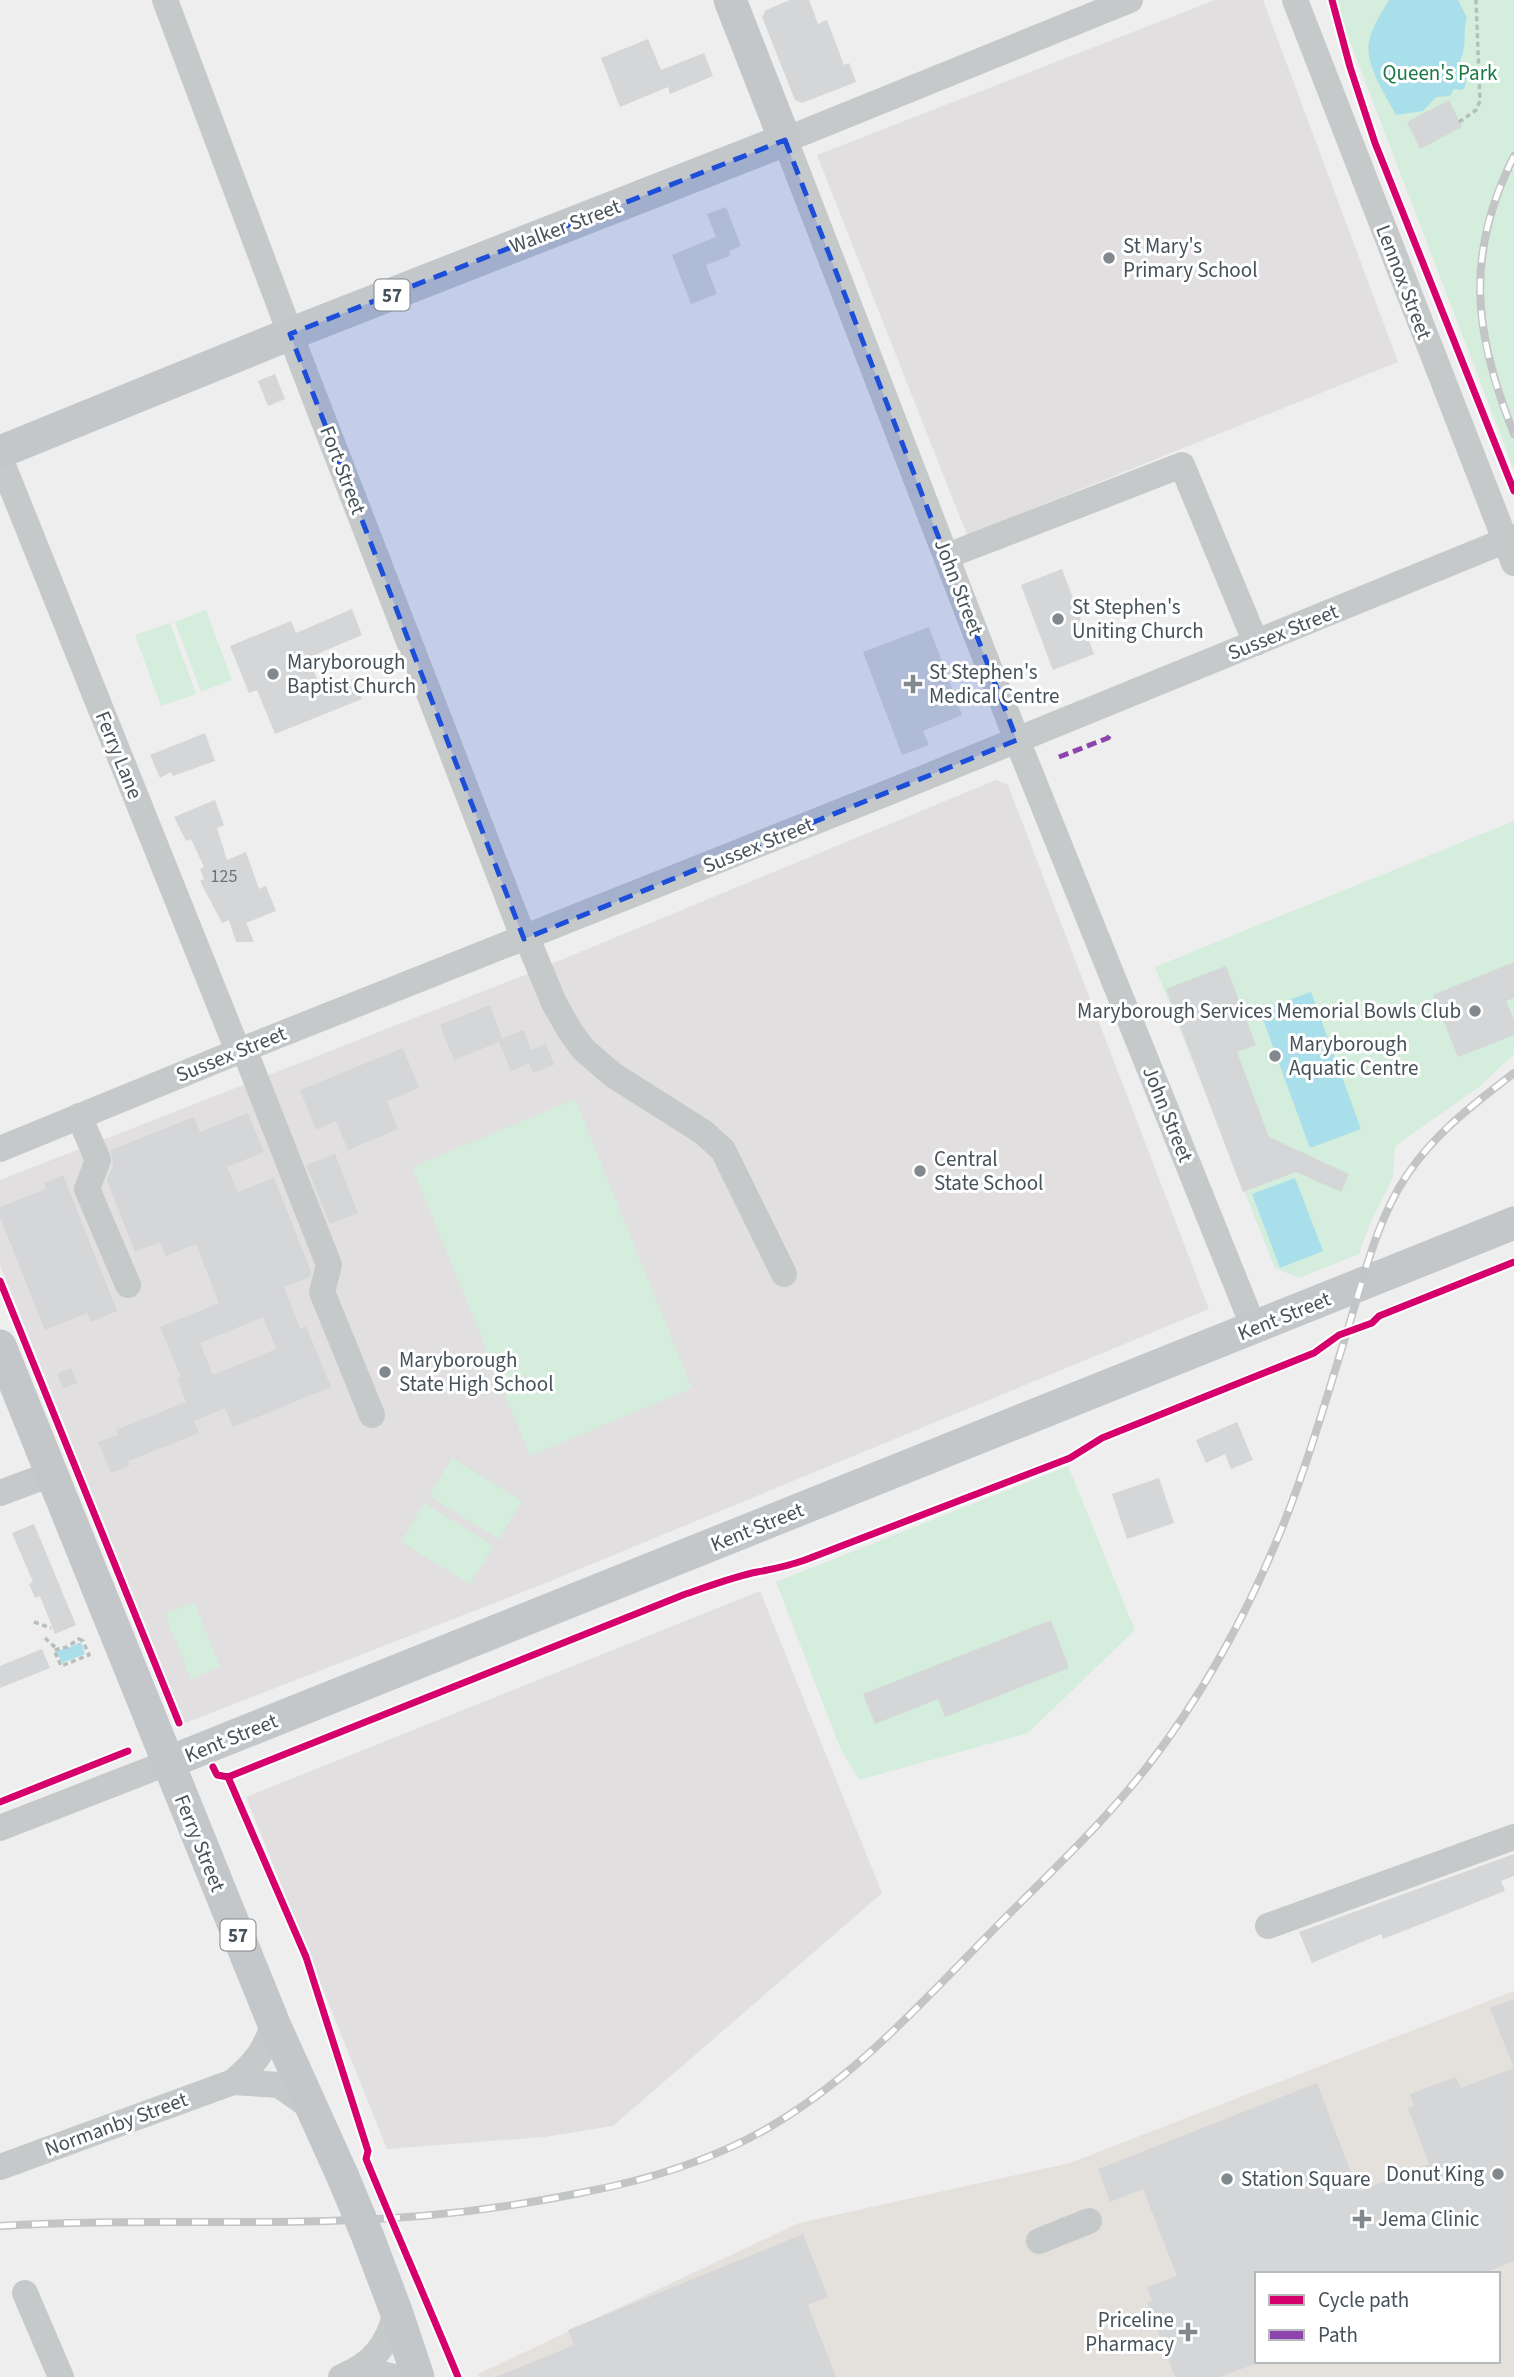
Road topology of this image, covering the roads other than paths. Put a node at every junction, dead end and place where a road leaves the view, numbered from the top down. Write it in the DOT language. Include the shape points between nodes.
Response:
graph roads {
  1 [pos="165,0"];
  2 [pos="730,0"];
  3 [pos="1130,0"];
  4 [pos="1295,0"];
  5 [pos="785,140"];
  6 [pos="290,334"];
  7 [pos="0,452"];
  8 [pos="0,458"];
  9 [pos="1511,547"];
  10 [pos="947,556"];
  11 [pos="1256,643"];
  12 [pos="1017,740"];
  13 [pos="525,938"];
  14 [pos="241,1050"];
  15 [pos="79,1116"];
  16 [pos="0,1149"];
  17 [pos="1514,1223"];
  18 [pos="785,1274"];
  19 [pos="128,1285"];
  20 [pos="1255,1328"];
  21 [pos="0,1346"];
  22 [pos="372,1415"];
  23 [pos="51,1474"];
  24 [pos="0,1493"];
  25 [pos="167,1763"];
  26 [pos="0,1828"];
  27 [pos="1514,1837"];
  28 [pos="1268,1926"];
  29 [pos="274,2024"];
  30 [pos="233,2082"];
  31 [pos="309,2106"];
  32 [pos="0,2167"];
  33 [pos="1089,2221"];
  34 [pos="1040,2241"];
  35 [pos="25,2293"];
  36 [pos="396,2311"];
  37 [pos="345,2376"];
  38 [pos="61,2377"];
  39 [pos="394,2377"];
  40 [pos="418,2377"];
  1 -- 6 [label="street, Fort Street"];
  2 -- 5 [label="main road, John Street"];
  3 -- 5 [label="street, Walker Street"];
  4 -- 9 [label="street, Lennox Street"];
  5 -- 6 [label="main road, Walker Street / 57"];
  5 -- 10 [label="street, John Street"];
  6 -- 7 [label="main road, Walker Street / 57"];
  6 -- 13 [label="street, Fort Street"];
  8 -- 14 [label="street, Ferry Lane"];
  9 -- 11 [label="street, Sussex Street"];
  10 -- 11 [label="street" via="1182,465"];
  10 -- 12 [label="street, John Street"];
  11 -- 12 [label="street, Sussex Street"];
  12 -- 13 [label="street, Sussex Street"];
  12 -- 20 [label="street, John Street"];
  13 -- 14 [label="street, Sussex Street"];
  13 -- 18 [label="street, Fort Street" via="554,1003 583,1049 613,1076 703,1132 723,1150"];
  14 -- 15 [label="street, Sussex Street"];
  14 -- 22 [label="street, Ferry Lane" via="329,1265 322,1292"];
  15 -- 16 [label="street, Sussex Street"];
  15 -- 19 [label="street" via="98,1160 88,1189"];
  17 -- 20 [label="main road, Kent Street"];
  20 -- 25 [label="main road, Kent Street"];
  21 -- 23 [label="main road, Ferry Street / 57"];
  23 -- 24 [label="street"];
  23 -- 25 [label="main road, Ferry Street / 57"];
  25 -- 26 [label="street, Kent Street"];
  25 -- 29 [label="main road, Ferry Street / 57"];
  27 -- 28 [label="street"];
  29 -- 30 [label="street, Normanby Street" via="255,2063"];
  29 -- 31 [label="main road, Ferry Street / 57"];
  30 -- 31 [label="street, Normanby Street" via="279,2085"];
  30 -- 32 [label="street, Normanby Street"];
  31 -- 36 [label="main road, Ferry Street / 57, bridge" via="343,2177"];
  33 -- 34 [label="street"];
  35 -- 38 [label="street"];
  36 -- 37 [label="street" via="383,2347"];
  36 -- 40 [label="main road, Ferry Street / 57"];
  37 -- 39 [label="street"];
}
